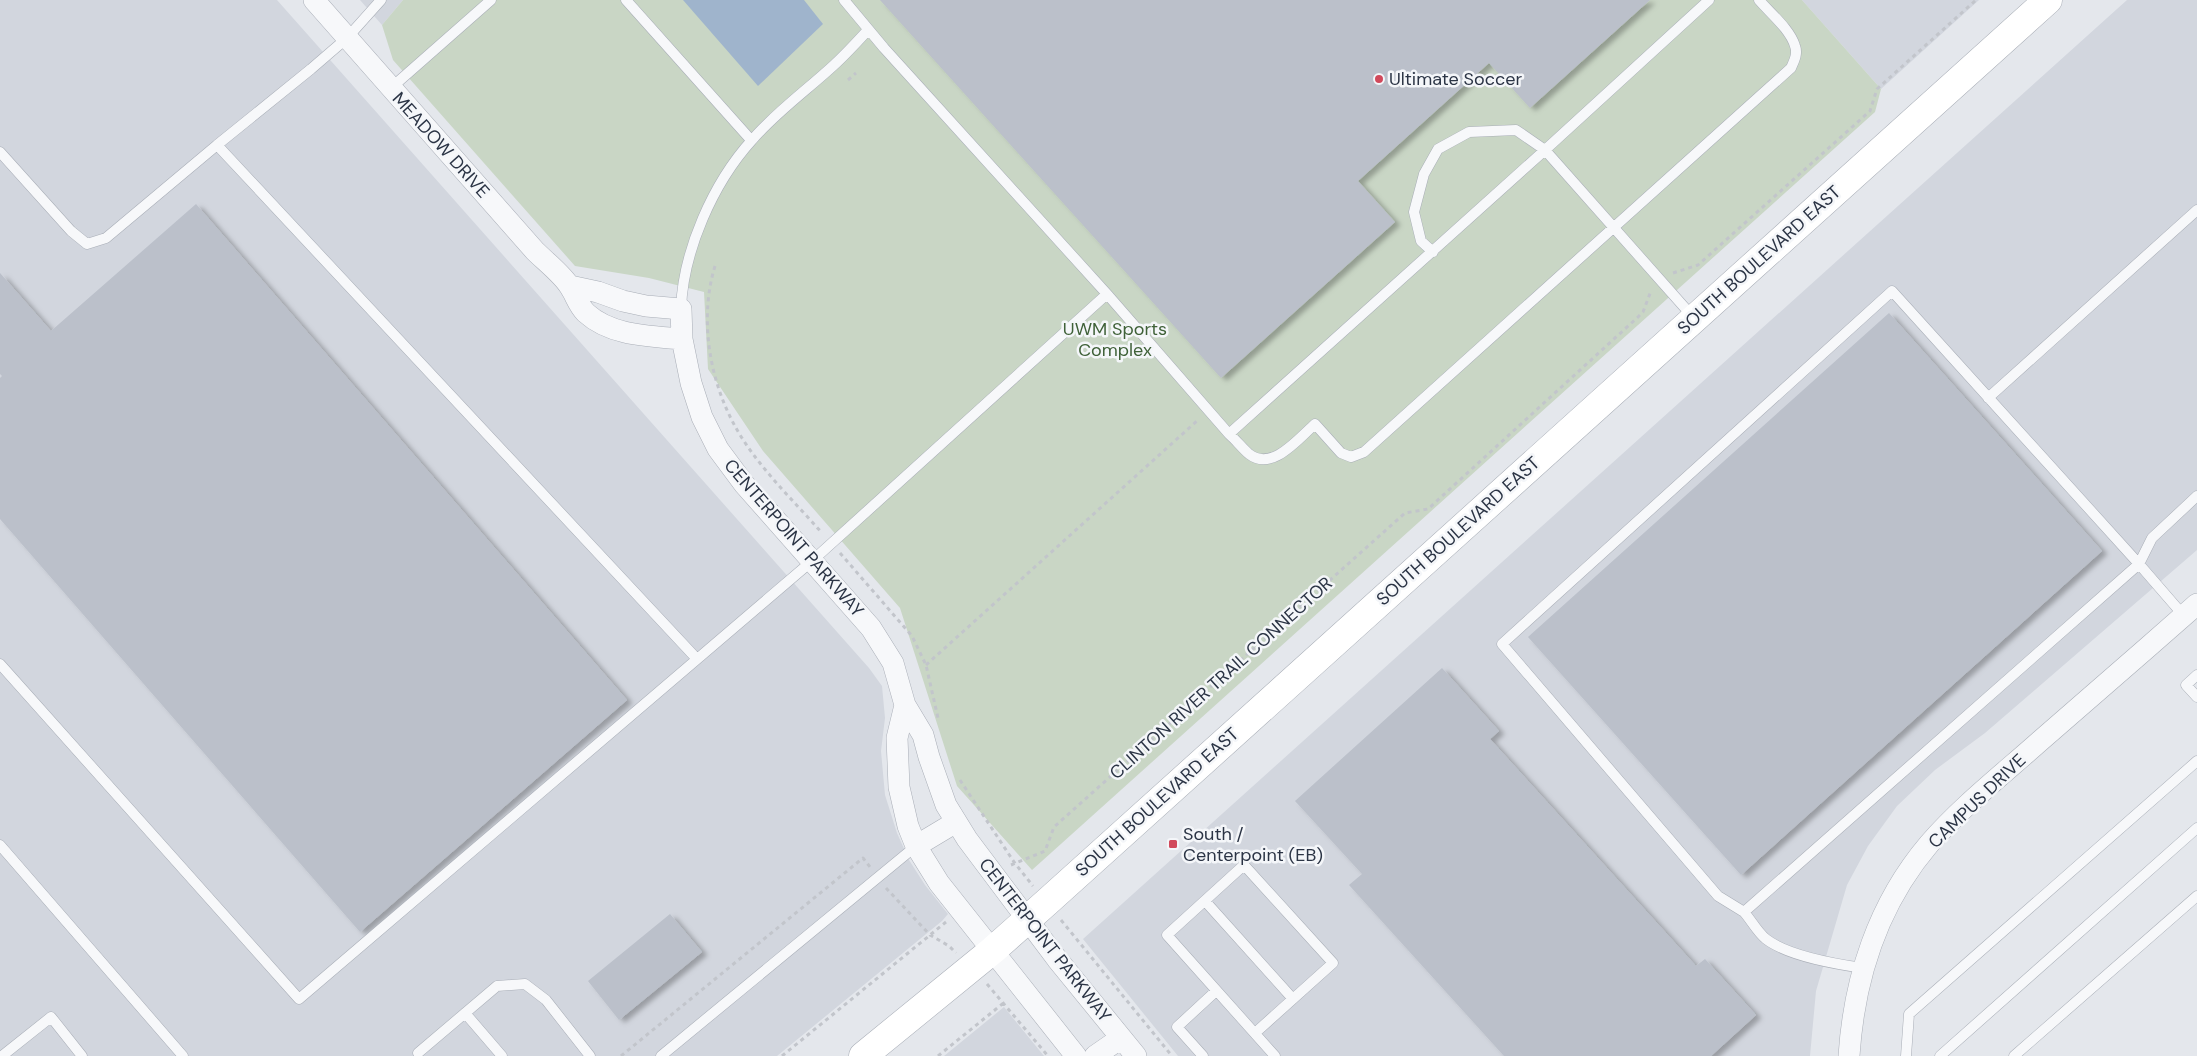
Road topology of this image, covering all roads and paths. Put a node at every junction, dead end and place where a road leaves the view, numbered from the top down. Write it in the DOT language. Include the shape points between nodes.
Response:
graph roads {
  1 [pos="314,0"];
  2 [pos="381,0"];
  3 [pos="491,0"];
  4 [pos="626,0"];
  5 [pos="844,0"];
  6 [pos="1709,0"];
  7 [pos="1759,0"];
  8 [pos="1976,0"];
  9 [pos="2048,0"];
  10 [pos="868,30"];
  11 [pos="347,38"];
  12 [pos="856,73"];
  13 [pos="848,80"];
  14 [pos="391,88"];
  15 [pos="751,140"];
  16 [pos="217,145"];
  17 [pos="1545,150"];
  18 [pos="0,152"];
  19 [pos="2197,210"];
  20 [pos="1615,227"];
  21 [pos="1433,252"];
  22 [pos="715,266"];
  23 [pos="1671,274"];
  24 [pos="570,286"];
  25 [pos="1651,291"];
  26 [pos="1107,294"];
  27 [pos="681,309"];
  28 [pos="1694,318"];
  29 [pos="682,339"];
  30 [pos="1988,398"];
  31 [pos="1202,417"];
  32 [pos="1230,434"];
  33 [pos="2197,496"];
  34 [pos="822,534"];
  35 [pos="839,552"];
  36 [pos="812,561"];
  37 [pos="2139,564"];
  38 [pos="2190,610"];
  39 [pos="697,660"];
  40 [pos="0,664"];
  41 [pos="926,665"];
  42 [pos="2197,675"];
  43 [pos="2197,697"];
  44 [pos="905,705"];
  45 [pos="938,721"];
  46 [pos="2197,761"];
  47 [pos="957,773"];
  48 [pos="956,822"];
  49 [pos="2197,828"];
  50 [pos="0,845"];
  51 [pos="916,846"];
  52 [pos="1014,862"];
  53 [pos="871,869"];
  54 [pos="1025,876"];
  55 [pos="997,877"];
  56 [pos="887,888"];
  57 [pos="2197,896"];
  58 [pos="1205,900"];
  59 [pos="960,909"];
  60 [pos="1744,912"];
  61 [pos="1026,919"];
  62 [pos="1065,925"];
  63 [pos="930,935"];
  64 [pos="1078,941"];
  65 [pos="949,946"];
  66 [pos="993,950"];
  67 [pos="1057,959"];
  68 [pos="1862,968"];
  69 [pos="1023,988"];
  70 [pos="1216,991"];
  71 [pos="998,997"];
  72 [pos="1293,999"];
  73 [pos="1004,1003"];
  74 [pos="465,1013"];
  75 [pos="1255,1034"];
  76 [pos="1121,1038"];
  77 [pos="417,1055"];
  78 [pos="2,1056"];
  79 [pos="82,1056"];
  80 [pos="183,1056"];
  81 [pos="502,1056"];
  82 [pos="590,1056"];
  83 [pos="621,1056"];
  84 [pos="661,1056"];
  85 [pos="782,1056"];
  86 [pos="863,1056"];
  87 [pos="938,1056"];
  88 [pos="1048,1056"];
  89 [pos="1076,1056"];
  90 [pos="1096,1056"];
  91 [pos="1136,1056"];
  92 [pos="1172,1056"];
  93 [pos="1202,1056"];
  94 [pos="1275,1056"];
  95 [pos="1849,1056"];
  96 [pos="1906,1056"];
  97 [pos="1940,1056"];
  98 [pos="2014,1056"];
  1 -- 11 [label="street, MEADOW DRIVE"];
  2 -- 11 [label="lane"];
  3 -- 14 [label="lane"];
  4 -- 15 [label="lane"];
  5 -- 10 [label="lane"];
  6 -- 17 [label="lane"];
  7 -- 20 [label="lane" via="1796,47 1796,57 1790,68"];
  8 -- 23 [label="path" via="1877,89 1870,111 1863,118 1698,265"];
  9 -- 28 [label="street, SOUTH BOULEVARD EAST"];
  10 -- 15 [label="lane" via="835,65"];
  10 -- 26 [label="lane"];
  11 -- 14 [label="street, MEADOW DRIVE"];
  11 -- 16 [label="lane"];
  12 -- 13 [label="path"];
  14 -- 24 [label="street, MEADOW DRIVE"];
  15 -- 27 [label="lane" via="705,214 693,243 682,289"];
  16 -- 18 [label="lane" via="106,238 87,244 71,231"];
  16 -- 39 [label="lane"];
  17 -- 20 [label="lane"];
  17 -- 21 [label="lane"];
  17 -- 21 [label="lane" via="1516,130 1469,132 1438,149 1424,174 1414,212 1421,240"];
  19 -- 30 [label="lane"];
  20 -- 28 [label="lane"];
  20 -- 32 [label="lane" via="1364,452 1352,457 1341,453 1315,424 1278,456 1263,460 1250,454"];
  21 -- 32 [label="lane"];
  22 -- 34 [label="path" via="710,281 707,319 718,388 736,427 758,460"];
  24 -- 27 [label="street" via="646,306"];
  24 -- 29 [label="street, MEADOW DRIVE" via="580,306 598,322 628,332"];
  25 -- 52 [label="path, CLINTON RIVER TRAIL CONNECTOR" via="1638,317 1428,509 1405,513 1054,827 1045,852"];
  26 -- 32 [label="lane"];
  26 -- 36 [label="lane"];
  27 -- 29 [label="street, CENTERPOINT PARKWAY"];
  28 -- 61 [label="street, SOUTH BOULEVARD EAST"];
  29 -- 36 [label="street, CENTERPOINT PARKWAY" via="696,401 718,449 744,484"];
  30 -- 37 [label="lane"];
  30 -- 60 [label="lane" via="1892,291 1502,644 1718,896"];
  31 -- 41 [label="path"];
  33 -- 37 [label="lane" via="2152,538"];
  35 -- 41 [label="path" via="912,636"];
  36 -- 39 [label="lane"];
  36 -- 44 [label="street, CENTERPOINT PARKWAY" via="882,643 897,674"];
  37 -- 38 [label="lane"];
  37 -- 60 [label="lane"];
  38 -- 68 [label="street, CAMPUS DRIVE" via="1979,795 1929,845 1889,904"];
  39 -- 40 [label="lane" via="299,999"];
  41 -- 45 [label="path"];
  42 -- 43 [label="lane" via="2186,685"];
  44 -- 48 [label="street, CENTERPOINT PARKWAY" via="923,735 946,805"];
  44 -- 51 [label="street, CENTERPOINT PARKWAY" via="898,738 899,787 906,821"];
  46 -- 96 [label="lane" via="1909,1014"];
  47 -- 52 [label="path"];
  48 -- 51 [label="street"];
  48 -- 55 [label="street, CENTERPOINT PARKWAY"];
  49 -- 97 [label="lane"];
  50 -- 80 [label="lane"];
  51 -- 59 [label="street, CENTERPOINT PARKWAY"];
  51 -- 84 [label="lane"];
  52 -- 54 [label="path"];
  52 -- 55 [label="path, CLINTON RIVER TRAIL CONNECTOR"];
  53 -- 83 [label="path" via="863,858"];
  55 -- 61 [label="street, CENTERPOINT PARKWAY"];
  56 -- 63 [label="path"];
  57 -- 98 [label="lane"];
  58 -- 70 [label="lane" via="1167,936"];
  58 -- 72 [label="lane"];
  58 -- 72 [label="lane" via="1244,865 1334,963"];
  59 -- 63 [label="path"];
  59 -- 66 [label="street, CENTERPOINT PARKWAY"];
  60 -- 68 [label="lane" via="1765,939 1783,948 1828,962"];
  61 -- 66 [label="street, SOUTH BOULEVARD EAST"];
  61 -- 67 [label="street, CENTERPOINT PARKWAY"];
  62 -- 64 [label="path"];
  63 -- 65 [label="path"];
  63 -- 85 [label="path"];
  64 -- 67 [label="path"];
  64 -- 92 [label="path"];
  66 -- 69 [label="street, CENTERPOINT PARKWAY"];
  66 -- 86 [label="street, SOUTH BOULEVARD EAST"];
  67 -- 76 [label="street, CENTERPOINT PARKWAY"];
  68 -- 95 [label="street, CAMPUS DRIVE" via="1854,1003"];
  69 -- 73 [label="path"];
  69 -- 89 [label="street, CENTERPOINT PARKWAY"];
  70 -- 75 [label="lane"];
  70 -- 93 [label="lane" via="1177,1027"];
  71 -- 73 [label="path"];
  72 -- 75 [label="lane"];
  73 -- 87 [label="path"];
  73 -- 88 [label="path"];
  74 -- 77 [label="lane"];
  74 -- 81 [label="lane"];
  74 -- 82 [label="lane" via="497,986 525,984 546,1000"];
  75 -- 94 [label="lane"];
  76 -- 90 [label="street"];
  76 -- 91 [label="street, CENTERPOINT PARKWAY"];
  78 -- 79 [label="lane" via="51,1017"];
}
